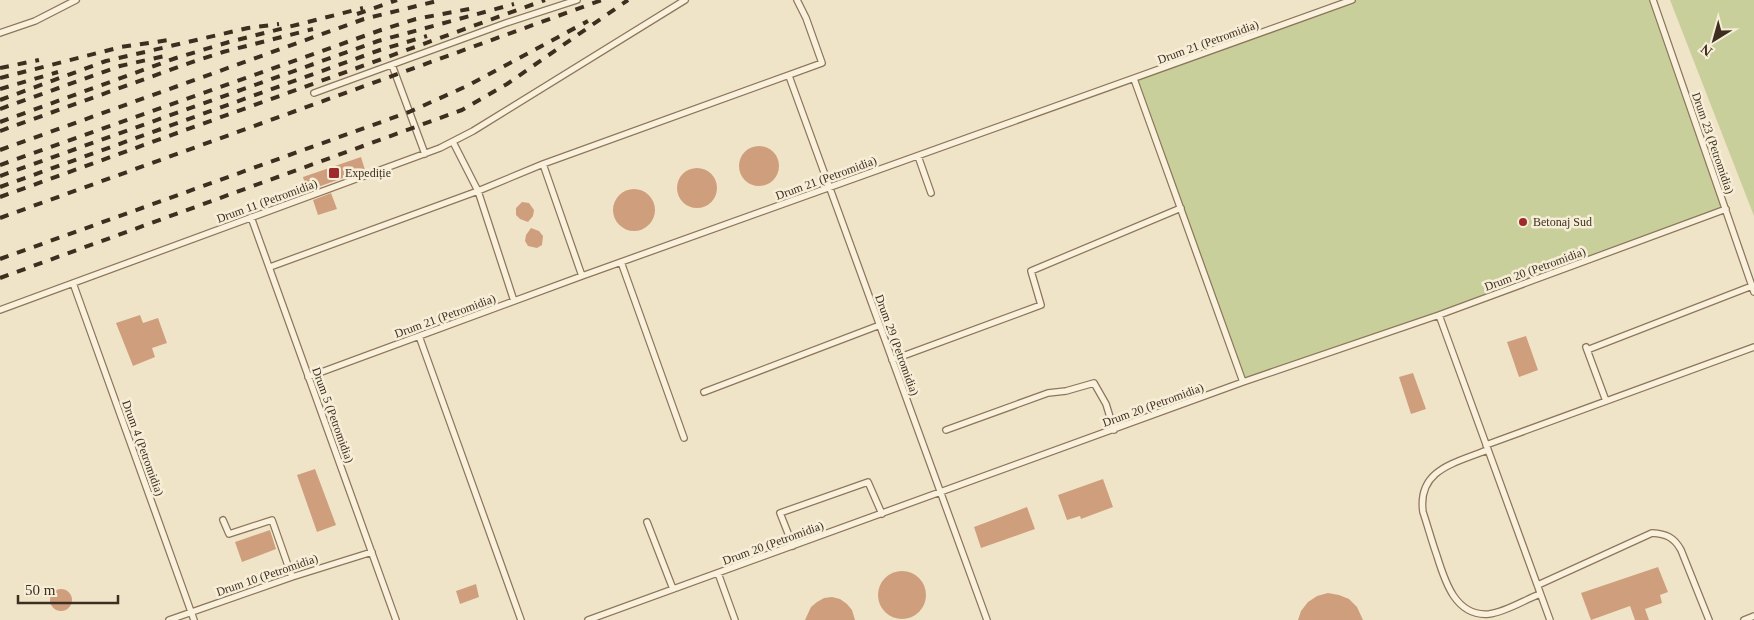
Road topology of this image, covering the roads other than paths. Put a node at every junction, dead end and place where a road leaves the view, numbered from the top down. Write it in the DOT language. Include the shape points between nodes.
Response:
graph roads {
  1 [pos="76,0"];
  2 [pos="577,0"];
  3 [pos="686,0"];
  4 [pos="797,0"];
  5 [pos="1352,0"];
  6 [pos="1653,0"];
  7 [pos="0,34"];
  8 [pos="392,65"];
  9 [pos="788,76"];
  10 [pos="1134,79"];
  11 [pos="314,92"];
  12 [pos="453,142"];
  13 [pos="425,154"];
  14 [pos="918,156"];
  15 [pos="544,164"];
  16 [pos="829,188"];
  17 [pos="478,191"];
  18 [pos="931,193"];
  19 [pos="1181,208"];
  20 [pos="1726,210"];
  21 [pos="251,217"];
  22 [pos="621,262"];
  23 [pos="270,268"];
  24 [pos="582,276"];
  25 [pos="73,283"];
  26 [pos="1753,289"];
  27 [pos="514,301"];
  28 [pos="0,310"];
  29 [pos="1440,315"];
  30 [pos="880,325"];
  31 [pos="419,336"];
  32 [pos="1754,348"];
  33 [pos="892,360"];
  34 [pos="308,377"];
  35 [pos="1243,382"];
  36 [pos="704,392"];
  37 [pos="1606,402"];
  38 [pos="946,430"];
  39 [pos="1114,430"];
  40 [pos="684,438"];
  41 [pos="1487,448"];
  42 [pos="941,493"];
  43 [pos="882,514"];
  44 [pos="223,520"];
  45 [pos="647,522"];
  46 [pos="792,546"];
  47 [pos="372,552"];
  48 [pos="718,573"];
  49 [pos="292,576"];
  50 [pos="1538,585"];
  51 [pos="673,589"];
  52 [pos="1540,594"];
  53 [pos="191,612"];
  54 [pos="1754,616"];
  55 [pos="169,620"];
  56 [pos="194,620"];
  57 [pos="396,620"];
  58 [pos="520,620"];
  59 [pos="588,620"];
  60 [pos="735,620"];
  61 [pos="987,620"];
  62 [pos="1550,620"];
  63 [pos="1709,620"];
  64 [pos="1744,620"];
  1 -- 7 [label="lane"];
  2 -- 8 [label="lane"];
  3 -- 12 [label="lane, Drum 11 (Petromidia)"];
  4 -- 9 [label="lane" via="822,63"];
  5 -- 10 [label="lane, Drum 21 (Petromidia)"];
  6 -- 20 [label="lane, Drum 23 (Petromidia)"];
  8 -- 11 [label="lane"];
  8 -- 13 [label="lane"];
  9 -- 15 [label="lane"];
  9 -- 16 [label="lane, Drum 29 (Petromidia)"];
  10 -- 14 [label="lane, Drum 21 (Petromidia)"];
  10 -- 19 [label="lane"];
  12 -- 13 [label="lane, Drum 11 (Petromidia)"];
  12 -- 17 [label="lane"];
  13 -- 21 [label="lane, Drum 11 (Petromidia)"];
  14 -- 16 [label="lane, Drum 21 (Petromidia)"];
  14 -- 18 [label="lane"];
  15 -- 17 [label="lane"];
  15 -- 24 [label="lane"];
  16 -- 22 [label="lane, Drum 21 (Petromidia)"];
  16 -- 30 [label="lane, Drum 29 (Petromidia)"];
  17 -- 23 [label="lane"];
  17 -- 27 [label="lane"];
  19 -- 33 [label="lane" via="1031,271 1041,305"];
  19 -- 35 [label="lane"];
  20 -- 26 [label="lane, Drum 23 (Petromidia)"];
  20 -- 29 [label="lane, Drum 20 (Petromidia)"];
  21 -- 23 [label="lane, Drum 5 (Petromidia)"];
  21 -- 25 [label="lane, Drum 11 (Petromidia)"];
  22 -- 24 [label="lane, Drum 21 (Petromidia)"];
  22 -- 40 [label="lane"];
  23 -- 34 [label="lane, Drum 5 (Petromidia)"];
  24 -- 27 [label="lane, Drum 21 (Petromidia)"];
  25 -- 28 [label="lane, Drum 11 (Petromidia)"];
  25 -- 53 [label="lane, Drum 4 (Petromidia)"];
  26 -- 37 [label="lane" via="1587,348"];
  27 -- 31 [label="lane, Drum 21 (Petromidia)"];
  29 -- 35 [label="lane, Drum 20 (Petromidia)"];
  29 -- 41 [label="lane"];
  30 -- 33 [label="lane, Drum 29 (Petromidia)"];
  30 -- 36 [label="lane"];
  31 -- 34 [label="lane, Drum 21 (Petromidia)"];
  31 -- 58 [label="lane"];
  32 -- 37 [label="lane"];
  33 -- 42 [label="lane, Drum 29 (Petromidia)"];
  34 -- 47 [label="lane, Drum 5 (Petromidia)"];
  35 -- 39 [label="lane, Drum 20 (Petromidia)"];
  37 -- 41 [label="lane"];
  38 -- 39 [label="lane" via="1048,393 1094,383 1106,404"];
  39 -- 42 [label="lane, Drum 20 (Petromidia)"];
  41 -- 50 [label="lane"];
  41 -- 52 [label="lane" via="1440,470 1424,488 1423,512 1445,581 1460,604 1483,614 1499,612"];
  42 -- 43 [label="lane, Drum 20 (Petromidia)"];
  42 -- 61 [label="lane, Drum 29 (Petromidia)"];
  43 -- 46 [label="lane, Drum 20 (Petromidia)"];
  43 -- 46 [label="lane" via="868,482 780,514"];
  44 -- 49 [label="lane" via="229,534 272,520"];
  45 -- 51 [label="lane"];
  46 -- 48 [label="lane, Drum 20 (Petromidia)"];
  47 -- 49 [label="lane, Drum 10 (Petromidia)"];
  47 -- 57 [label="lane, Drum 5 (Petromidia)"];
  48 -- 51 [label="lane, Drum 20 (Petromidia)"];
  48 -- 60 [label="lane"];
  49 -- 53 [label="lane, Drum 10 (Petromidia)"];
  50 -- 52 [label="lane"];
  50 -- 63 [label="lane" via="1652,533 1668,535 1681,550"];
  51 -- 59 [label="lane, Drum 20 (Petromidia)"];
  52 -- 62 [label="lane"];
  53 -- 55 [label="lane, Drum 10 (Petromidia)"];
  53 -- 56 [label="lane, Drum 4 (Petromidia)"];
  54 -- 64 [label="lane"];
}
